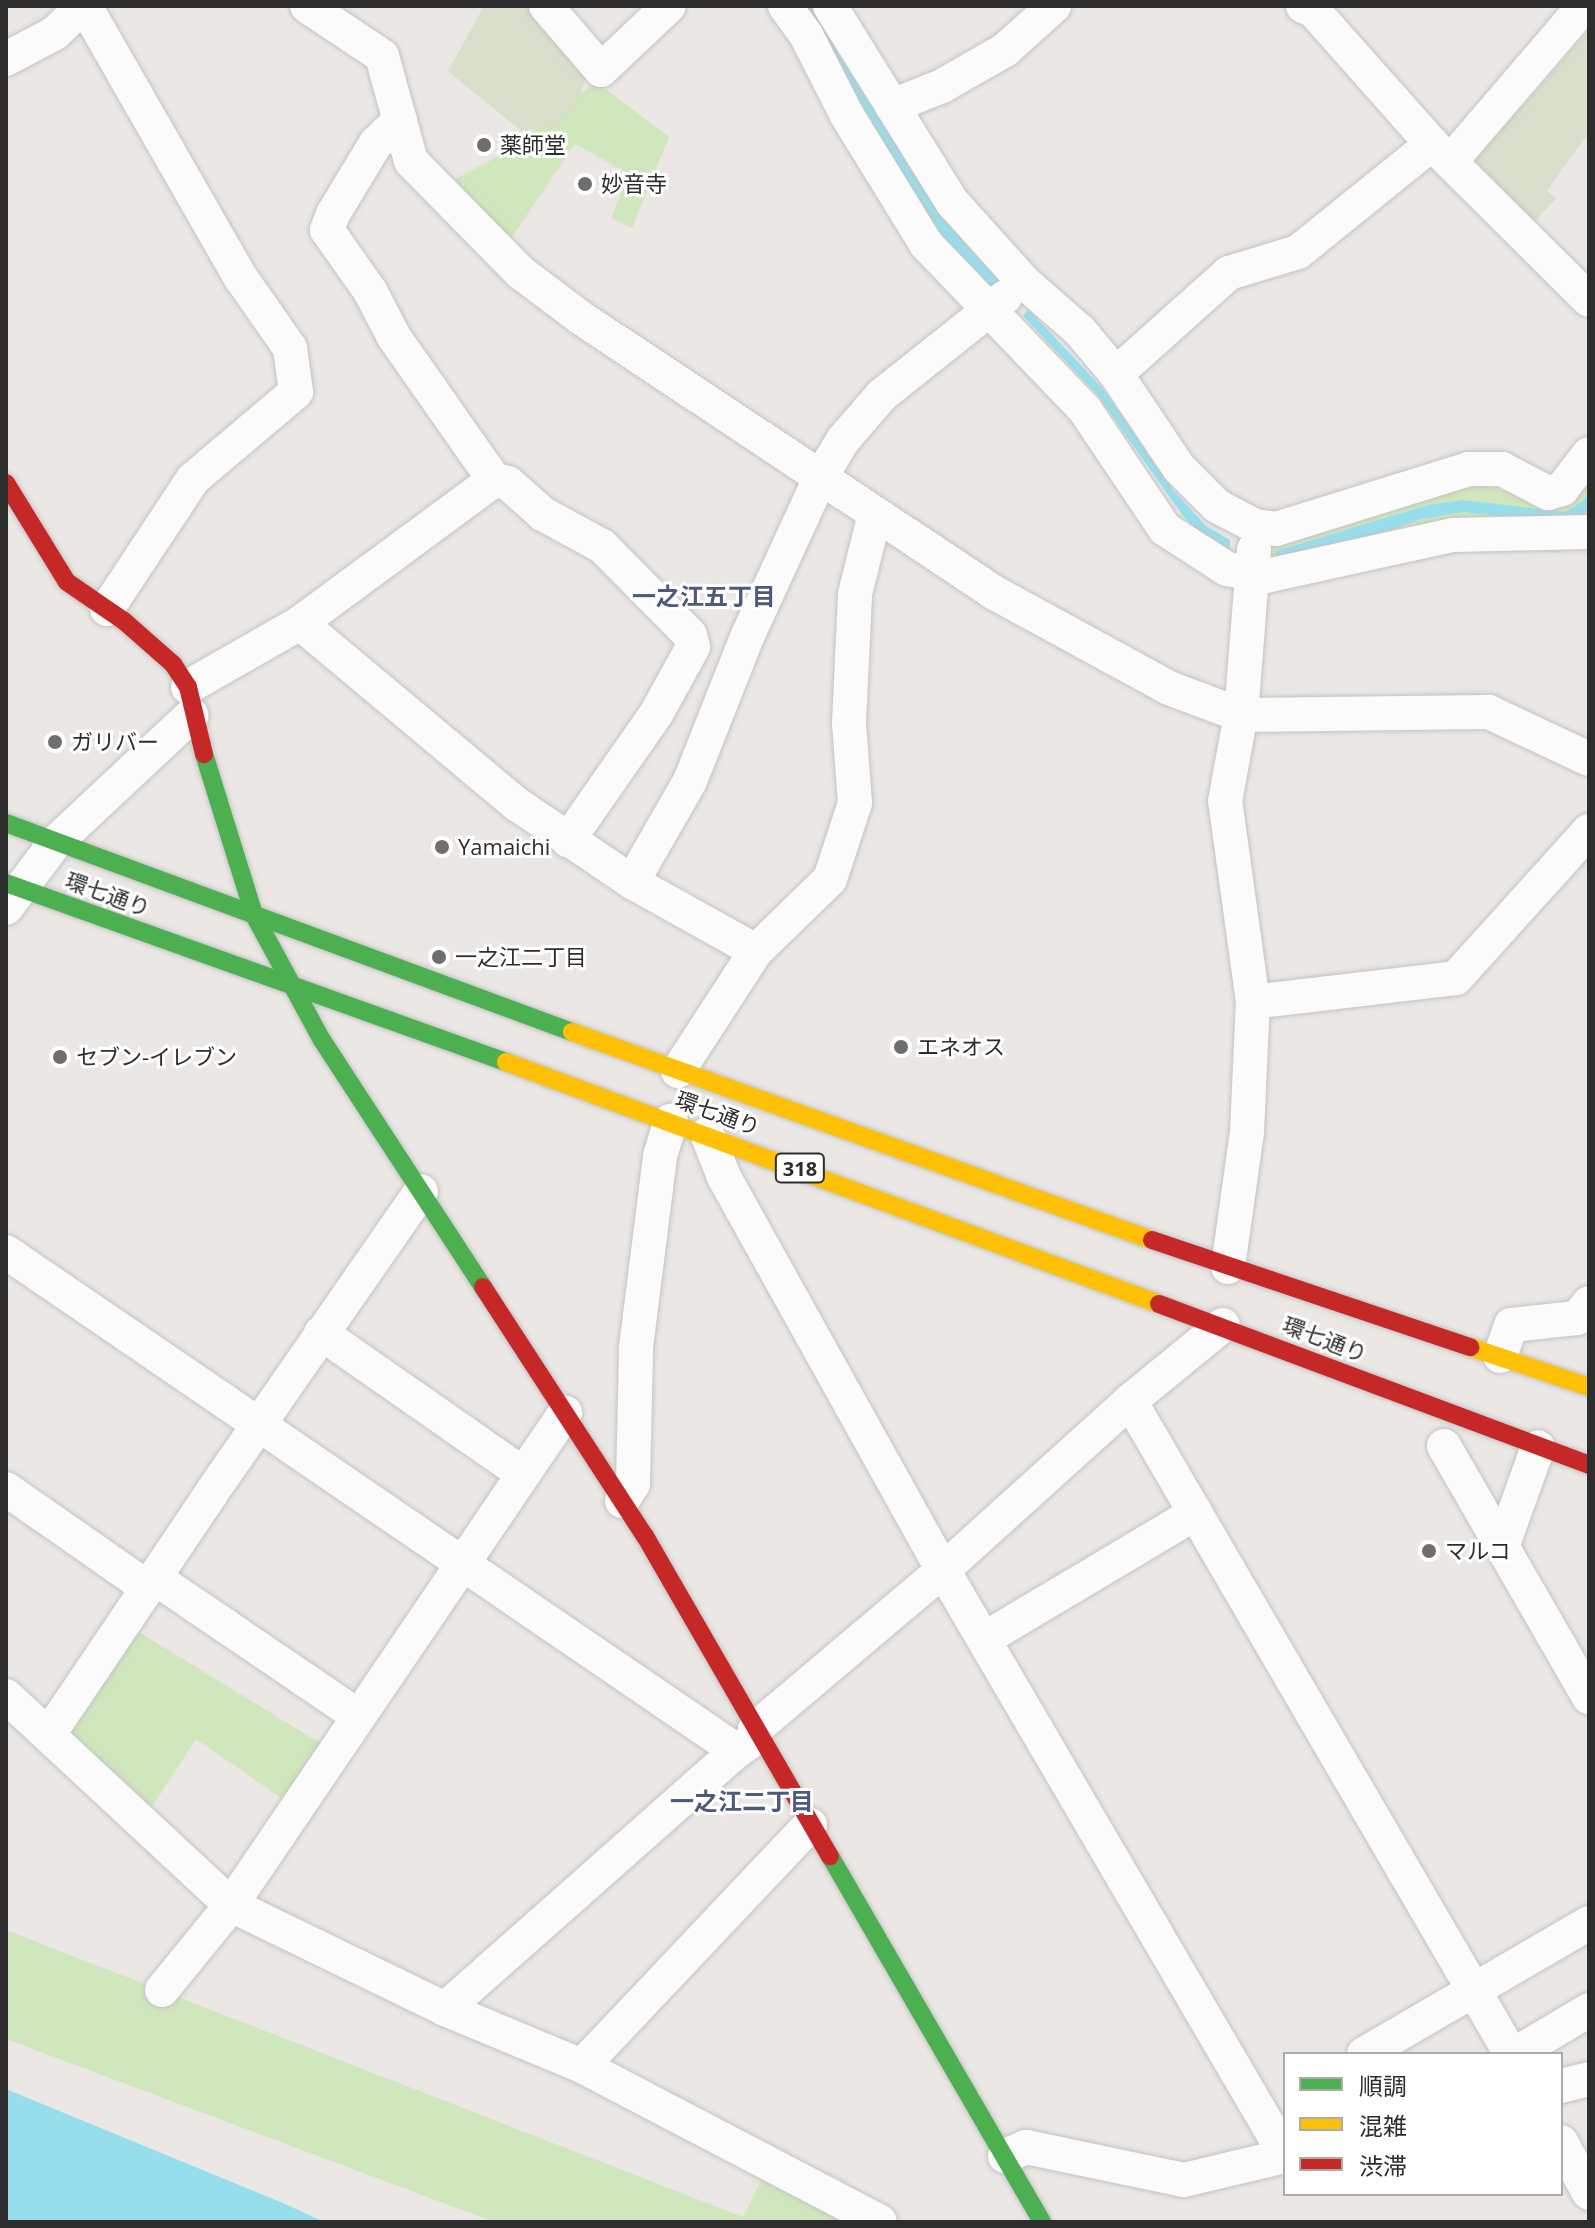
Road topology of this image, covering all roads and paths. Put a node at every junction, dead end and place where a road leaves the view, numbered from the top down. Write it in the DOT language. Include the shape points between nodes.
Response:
graph roads {
  1 [pos="84,6"];
  2 [pos="307,6"];
  3 [pos="546,6"];
  4 [pos="669,6"];
  5 [pos="785,6"];
  6 [pos="830,6"];
  7 [pos="1054,6"];
  8 [pos="1310,7"];
  9 [pos="1569,12"];
  10 [pos="6,59"];
  11 [pos="892,106"];
  12 [pos="400,120"];
  13 [pos="1441,152"];
  14 [pos="1024,282"];
  15 [pos="1589,300"];
  16 [pos="987,310"];
  17 [pos="1116,374"];
  18 [pos="1589,454"];
  19 [pos="820,478"];
  20 [pos="494,480"];
  21 [pos="6,483"];
  22 [pos="875,514"];
  23 [pos="1589,532"];
  24 [pos="1256,558"];
  25 [pos="107,609"];
  26 [pos="300,623"];
  27 [pos="190,701"];
  28 [pos="1241,715"];
  29 [pos="1589,759"];
  30 [pos="6,823"];
  31 [pos="1589,831"];
  32 [pos="568,840"];
  33 [pos="55,843"];
  34 [pos="632,882"];
  35 [pos="11,893"];
  36 [pos="254,915"];
  37 [pos="756,951"];
  38 [pos="291,985"];
  39 [pos="1253,1002"];
  40 [pos="678,1071"];
  41 [pos="671,1121"];
  42 [pos="707,1134"];
  43 [pos="421,1191"];
  44 [pos="6,1252"];
  45 [pos="1228,1267"];
  46 [pos="1589,1303"];
  47 [pos="1223,1325"];
  48 [pos="321,1333"];
  49 [pos="1500,1356"];
  50 [pos="1589,1387"];
  51 [pos="1130,1401"];
  52 [pos="565,1413"];
  53 [pos="259,1423"];
  54 [pos="1444,1446"];
  55 [pos="1538,1447"];
  56 [pos="1589,1465"];
  57 [pos="523,1474"];
  58 [pos="6,1489"];
  59 [pos="622,1501"];
  60 [pos="1196,1513"];
  61 [pos="1502,1547"];
  62 [pos="462,1563"];
  63 [pos="943,1570"];
  64 [pos="152,1583"];
  65 [pos="986,1638"];
  66 [pos="6,1696"];
  67 [pos="1589,1697"];
  68 [pos="358,1716"];
  69 [pos="49,1734"];
  70 [pos="751,1738"];
  71 [pos="810,1825"];
  72 [pos="231,1905"];
  73 [pos="1589,1923"];
  74 [pos="1474,1989"];
  75 [pos="162,1990"];
  76 [pos="445,2009"];
  77 [pos="1589,2010"];
  78 [pos="1367,2052"];
  79 [pos="1512,2052"];
  80 [pos="1516,2052"];
  81 [pos="582,2066"];
  82 [pos="1589,2079"];
  83 [pos="1563,2086"];
  84 [pos="1274,2108"];
  85 [pos="1283,2146"];
  86 [pos="1563,2146"];
  87 [pos="1283,2155"];
  88 [pos="1005,2156"];
  89 [pos="1589,2193"];
  90 [pos="880,2222"];
  91 [pos="1042,2222"];
  1 -- 10 [label="street" via="55,33"];
  1 -- 25 [label="street" via="241,278 290,348 296,392 193,479"];
  2 -- 12 [label="street" via="382,56"];
  3 -- 4 [label="street" via="601,70"];
  5 -- 16 [label="street" via="926,244"];
  6 -- 11 [label="street"];
  7 -- 11 [label="street" via="1005,50 942,86"];
  8 -- 13 [label="street"];
  9 -- 13 [label="street"];
  11 -- 14 [label="street" via="952,202"];
  12 -- 19 [label="street" via="411,161 520,272"];
  12 -- 20 [label="street" via="376,143 327,230"];
  13 -- 15 [label="street"];
  13 -- 17 [label="street" via="1298,252 1229,273"];
  14 -- 16 [label="street"];
  14 -- 17 [label="street" via="1080,331"];
  16 -- 19 [label="street" via="882,395 843,440"];
  16 -- 24 [label="street" via="1085,410 1165,529 1227,569"];
  17 -- 24 [label="street" via="1179,468 1217,506"];
  18 -- 24 [label="street" via="1562,489 1548,493 1502,469 1469,469 1276,529"];
  19 -- 22 [label="street"];
  19 -- 34 [label="street" via="747,637 690,781"];
  20 -- 26 [label="street"];
  20 -- 32 [label="street" via="508,483 543,514 602,546 690,635 693,647 656,714"];
  21 -- 25 [label="main road" via="67,582"];
  22 -- 28 [label="street" via="993,592 1169,688"];
  22 -- 37 [label="street" via="855,594 849,723 855,803 830,879"];
  23 -- 24 [label="street" via="1453,535"];
  24 -- 28 [label="street"];
  25 -- 27 [label="main road" via="173,664"];
  26 -- 27 [label="street"];
  26 -- 32 [label="street" via="518,805"];
  27 -- 33 [label="street"];
  27 -- 36 [label="main road"];
  28 -- 29 [label="street" via="1489,712"];
  28 -- 39 [label="street" via="1225,801"];
  30 -- 33 [label="main road, 環七通り / 318"];
  31 -- 39 [label="street" via="1456,978"];
  32 -- 34 [label="street"];
  33 -- 35 [label="street"];
  33 -- 36 [label="main road, 環七通り / 318"];
  34 -- 37 [label="street"];
  35 -- 38 [label="main road, 環七通り / 318"];
  36 -- 38 [label="main road"];
  36 -- 40 [label="main road, 環七通り / 318"];
  37 -- 40 [label="street"];
  38 -- 41 [label="main road, 環七通り / 318"];
  38 -- 43 [label="main road"];
  39 -- 45 [label="street" via="1247,1132"];
  40 -- 45 [label="main road, 環七通り / 318"];
  41 -- 42 [label="main road, 環七通り / 318"];
  41 -- 59 [label="street" via="660,1156 636,1347 633,1484"];
  42 -- 47 [label="main road, 環七通り / 318"];
  42 -- 63 [label="street" via="724,1177"];
  43 -- 48 [label="street"];
  43 -- 52 [label="main road"];
  44 -- 53 [label="street"];
  45 -- 49 [label="main road, 環七通り / 318"];
  46 -- 49 [label="street" via="1577,1318 1511,1325"];
  47 -- 51 [label="street"];
  47 -- 55 [label="main road, 環七通り / 318"];
  48 -- 53 [label="street"];
  48 -- 57 [label="street"];
  49 -- 50 [label="main road, 環七通り / 318"];
  51 -- 60 [label="street"];
  51 -- 63 [label="street"];
  52 -- 57 [label="street"];
  52 -- 59 [label="main road"];
  53 -- 62 [label="street"];
  53 -- 64 [label="street"];
  54 -- 61 [label="street"];
  55 -- 56 [label="main road, 環七通り / 318"];
  55 -- 61 [label="street"];
  57 -- 62 [label="street"];
  58 -- 64 [label="street"];
  59 -- 70 [label="main road"];
  60 -- 65 [label="street"];
  60 -- 74 [label="street"];
  61 -- 67 [label="street"];
  62 -- 68 [label="street"];
  62 -- 70 [label="street"];
  63 -- 65 [label="street"];
  63 -- 70 [label="street"];
  64 -- 68 [label="street"];
  64 -- 69 [label="street"];
  65 -- 84 [label="street"];
  66 -- 69 [label="street"];
  68 -- 72 [label="street"];
  69 -- 72 [label="street"];
  70 -- 71 [label="main road"];
  70 -- 76 [label="street"];
  71 -- 81 [label="street"];
  71 -- 88 [label="main road"];
  72 -- 75 [label="street"];
  72 -- 76 [label="street"];
  73 -- 74 [label="street"];
  74 -- 78 [label="street"];
  74 -- 79 [label="street"];
  76 -- 81 [label="street"];
  77 -- 80 [label="street"];
  81 -- 90 [label="street"];
  82 -- 83 [label="street"];
  84 -- 85 [label="street"];
  86 -- 89 [label="street"];
  87 -- 88 [label="street" via="1184,2180 1026,2147"];
  88 -- 91 [label="main road"];
}
